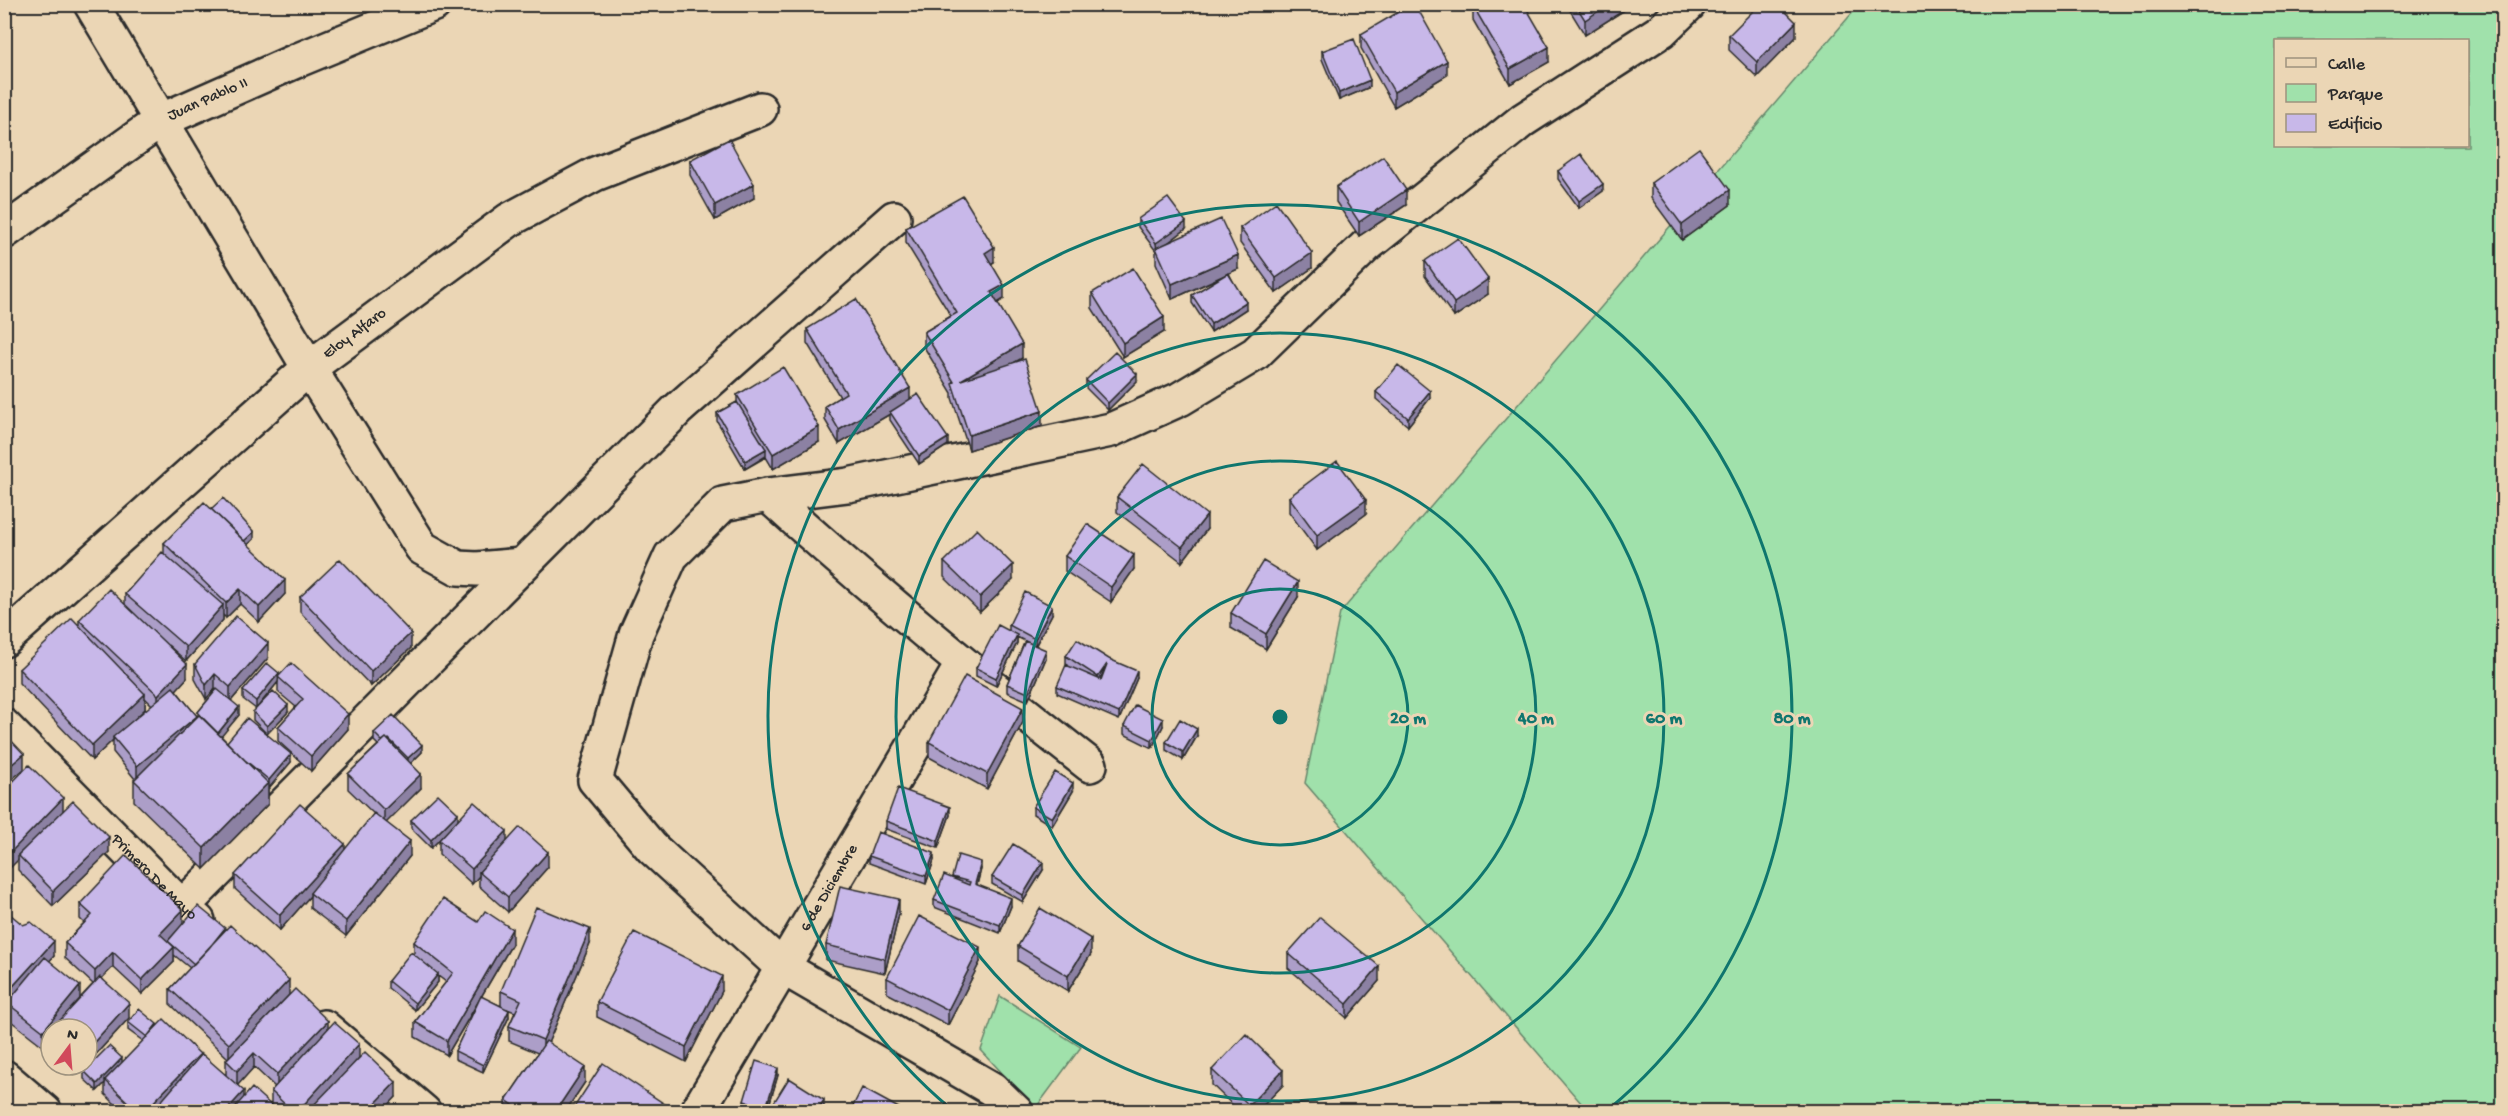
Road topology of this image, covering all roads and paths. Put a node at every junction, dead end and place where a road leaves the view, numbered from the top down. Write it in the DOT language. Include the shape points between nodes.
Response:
graph roads {
  1 [pos="91,4"];
  2 [pos="434,4"];
  3 [pos="1689,4"];
  4 [pos="760,109"];
  5 [pos="160,121"];
  6 [pos="894,218"];
  7 [pos="4,232"];
  8 [pos="309,368"];
  9 [pos="768,495"];
  10 [pos="522,565"];
  11 [pos="4,640"];
  12 [pos="962,665"];
  13 [pos="4,726"];
  14 [pos="1090,765"];
  15 [pos="182,907"];
  16 [pos="218,938"];
  17 [pos="782,967"];
  18 [pos="298,1006"];
  19 [pos="4,1077"];
  20 [pos="45,1112"];
  21 [pos="424,1112"];
  22 [pos="697,1112"];
  23 [pos="1016,1112"];
  1 -- 5 [label="street"];
  2 -- 5 [label="street, Juan Pablo II"];
  3 -- 9 [label="street" via="1661,31 1523,120 1366,246 1255,354 1180,399 1112,430 848,485"];
  4 -- 8 [label="street, Eloy Alfaro" via="595,174 508,220"];
  5 -- 7 [label="street, Juan Pablo II"];
  5 -- 8 [label="street"];
  6 -- 10 [label="street" via="677,410"];
  8 -- 10 [label="street" via="422,548 458,568"];
  8 -- 11 [label="street, Eloy Alfaro"];
  9 -- 12 [label="street"];
  9 -- 17 [label="street" via="723,504 672,556 636,634 594,780 652,849"];
  10 -- 15 [label="street"];
  12 -- 14 [label="street"];
  12 -- 17 [label="street, 6 de Diciembre"];
  13 -- 15 [label="street, Primero De Mayo"];
  15 -- 16 [label="street, Primero De Mayo"];
  17 -- 22 [label="street, 6 de Diciembre"];
  17 -- 23 [label="street" via="992,1089"];
  18 -- 21 [label="street"];
  19 -- 20 [label="street"];
}
